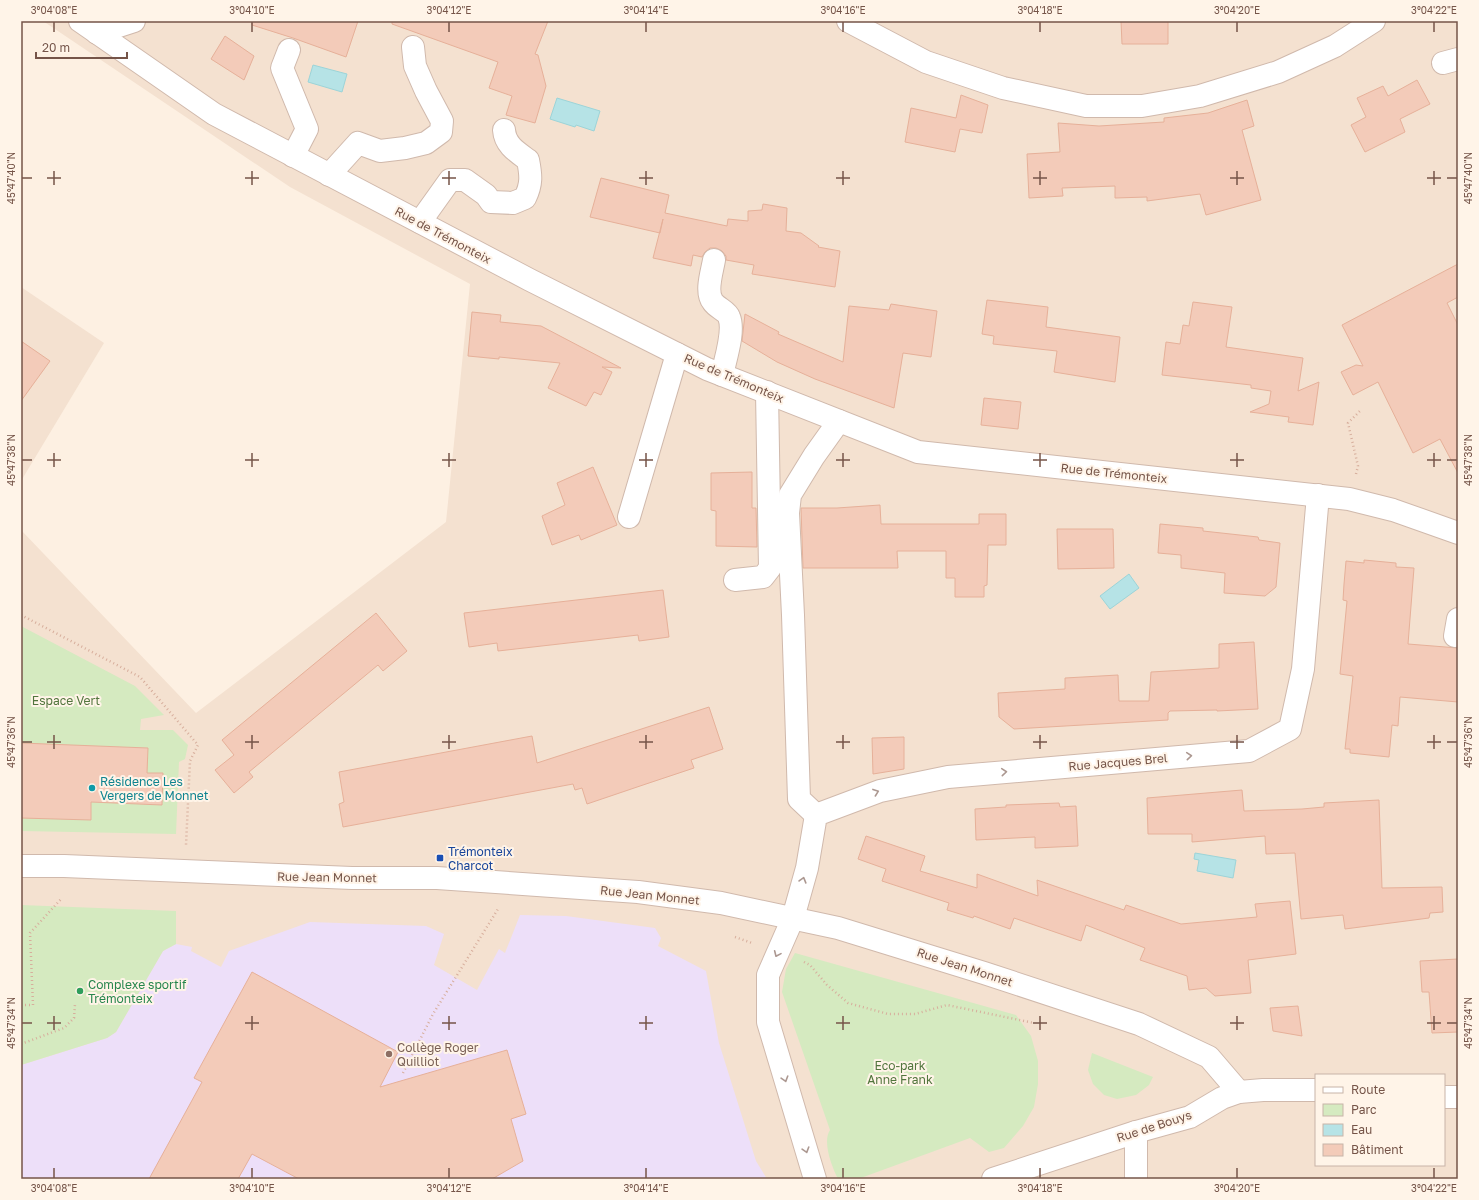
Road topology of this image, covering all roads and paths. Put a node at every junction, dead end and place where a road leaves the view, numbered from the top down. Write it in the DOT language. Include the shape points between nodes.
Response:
graph roads {
  1 [pos="134,21"];
  2 [pos="848,21"];
  3 [pos="1374,21"];
  4 [pos="88,27"];
  5 [pos="413,47"];
  6 [pos="289,50"];
  7 [pos="504,130"];
  8 [pos="293,156"];
  9 [pos="329,175"];
  10 [pos="420,222"];
  11 [pos="714,260"];
  12 [pos="677,354"];
  13 [pos="722,375"];
  14 [pos="767,392"];
  15 [pos="1360,411"];
  16 [pos="839,421"];
  17 [pos="1358,466"];
  18 [pos="1318,495"];
  19 [pos="629,517"];
  20 [pos="1458,532"];
  21 [pos="735,580"];
  22 [pos="21,615"];
  23 [pos="816,815"];
  24 [pos="21,866"];
  25 [pos="184,872"];
  26 [pos="506,883"];
  27 [pos="62,898"];
  28 [pos="793,918"];
  29 [pos="736,937"];
  30 [pos="778,953"];
  31 [pos="76,1004"];
  32 [pos="21,1005"];
  33 [pos="1034,1023"];
  34 [pos="21,1044"];
  35 [pos="403,1073"];
  36 [pos="1315,1090"];
  37 [pos="1239,1092"];
  38 [pos="1445,1096"];
  39 [pos="1458,1097"];
  40 [pos="1136,1132"];
  41 [pos="815,1179"];
  42 [pos="993,1179"];
  43 [pos="1136,1179"];
  1 -- 4 [label="street"];
  2 -- 3 [label="street" via="926,62 1003,88 1086,106 1142,106 1200,96 1278,72 1336,46"];
  4 -- 8 [label="street, Rue de Trémonteix" via="214,114"];
  5 -- 9 [label="street" via="415,66 442,121 441,132 426,143 405,148 380,151 358,143"];
  6 -- 8 [label="street" via="282,68 307,129"];
  7 -- 10 [label="street" via="504,139 528,160 530,188 525,198 513,203 491,202 486,194 465,180 450,180"];
  8 -- 9 [label="street, Rue de Trémonteix"];
  9 -- 10 [label="street, Rue de Trémonteix"];
  10 -- 12 [label="street, Rue de Trémonteix"];
  11 -- 13 [label="street" via="710,296 729,316 732,328"];
  12 -- 13 [label="street, Rue de Trémonteix"];
  12 -- 19 [label="street"];
  13 -- 14 [label="street, Rue de Trémonteix"];
  14 -- 16 [label="street, Rue de Trémonteix"];
  14 -- 21 [label="street" via="770,568 764,577"];
  15 -- 17 [label="path" via="1348,423"];
  16 -- 18 [label="street, Rue de Trémonteix" via="918,452"];
  16 -- 23 [label="street" via="790,495 788,513 799,799"];
  18 -- 20 [label="street, Rue de Trémonteix" via="1349,499 1393,510"];
  23 -- 18 [label="street, Rue Jacques Brel, one-way" via="880,791 948,777 1248,752 1290,729 1303,669"];
  22 -- 25 [label="path" via="140,677 198,745 190,761"];
  28 -- 23 [label="street, one-way" via="807,868"];
  24 -- 25 [label="street, Rue Jean Monnet"];
  25 -- 26 [label="street, Rue Jean Monnet" via="352,878 437,878"];
  26 -- 28 [label="street, Rue Jean Monnet" via="638,892 721,903"];
  26 -- 35 [label="path" via="503,900 433,1014"];
  27 -- 32 [label="path" via="30,933 33,1005"];
  28 -- 30 [label="street"];
  28 -- 37 [label="street, Rue Jean Monnet" via="890,943 1138,1024 1209,1057"];
  29 -- 30 [label="path"];
  30 -- 33 [label="path" via="810,964 827,985 848,1003 888,1014 915,1014 947,1005"];
  30 -- 41 [label="street, one-way" via="768,975 768,1022"];
  31 -- 34 [label="path" via="74,1018 64,1028"];
  36 -- 37 [label="street, Rue de Bouys"];
  37 -- 40 [label="street, Rue de Bouys" via="1222,1098 1190,1117"];
  38 -- 39 [label="street"];
  40 -- 42 [label="street, Rue de Bouys"];
  40 -- 43 [label="street"];
}
